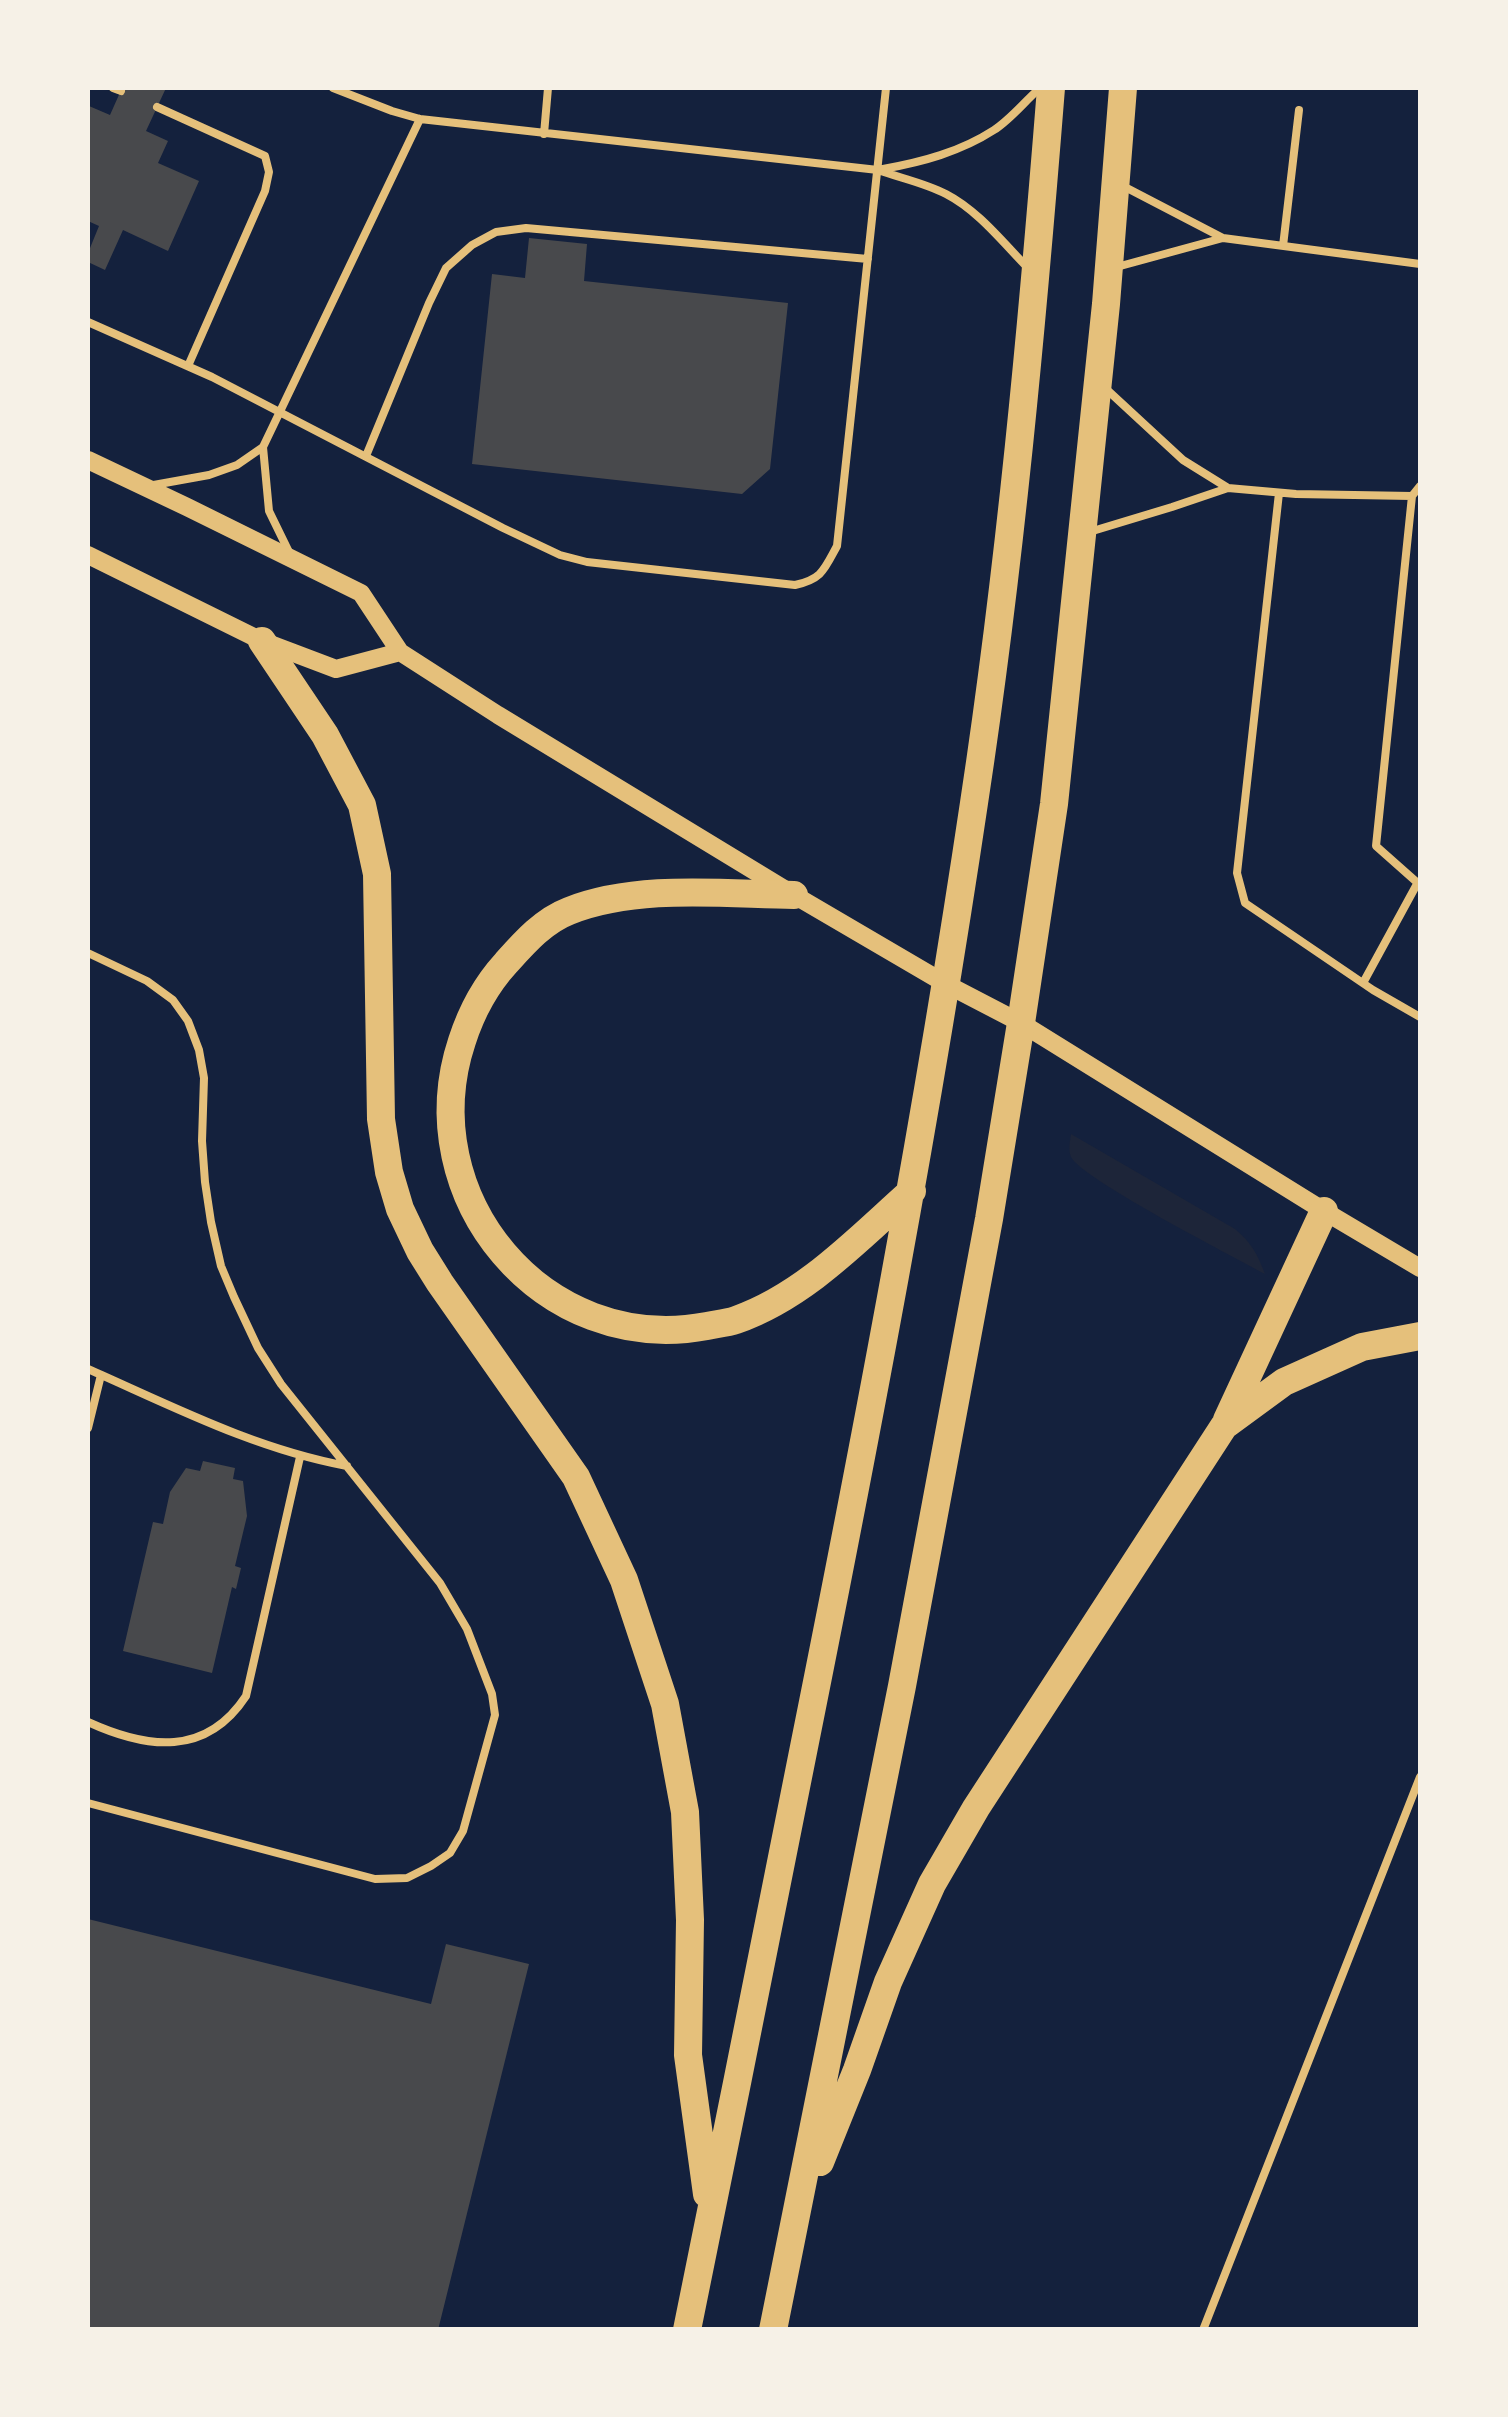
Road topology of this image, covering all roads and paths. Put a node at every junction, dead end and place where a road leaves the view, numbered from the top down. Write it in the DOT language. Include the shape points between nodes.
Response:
graph roads {
  1 [pos="332,88"];
  2 [pos="548,88"];
  3 [pos="886,88"];
  4 [pos="1040,88"];
  5 [pos="1051,88"];
  6 [pos="1123,88"];
  7 [pos="157,106"];
  8 [pos="1299,110"];
  9 [pos="420,119"];
  10 [pos="544,134"];
  11 [pos="878,170"];
  12 [pos="1116,182"];
  13 [pos="1223,238"];
  14 [pos="1283,246"];
  15 [pos="868,258"];
  16 [pos="1420,264"];
  17 [pos="1109,269"];
  18 [pos="1036,276"];
  19 [pos="88,322"];
  20 [pos="188,366"];
  21 [pos="1098,382"];
  22 [pos="280,412"];
  23 [pos="262,447"];
  24 [pos="366,456"];
  25 [pos="88,460"];
  26 [pos="144,486"];
  27 [pos="1420,486"];
  28 [pos="1228,488"];
  29 [pos="1279,493"];
  30 [pos="1412,496"];
  31 [pos="1082,534"];
  32 [pos="88,555"];
  33 [pos="293,561"];
  34 [pos="262,641"];
  35 [pos="400,652"];
  36 [pos="1419,884"];
  37 [pos="794,894"];
  38 [pos="88,953"];
  39 [pos="1363,983"];
  40 [pos="946,984"];
  41 [pos="1420,1017"];
  42 [pos="1021,1023"];
  43 [pos="912,1191"];
  44 [pos="1324,1210"];
  45 [pos="1420,1268"];
  46 [pos="1420,1336"];
  47 [pos="88,1369"];
  48 [pos="101,1375"];
  49 [pos="1224,1426"];
  50 [pos="88,1428"];
  51 [pos="300,1457"];
  52 [pos="347,1466"];
  53 [pos="88,1722"];
  54 [pos="1420,1777"];
  55 [pos="88,1803"];
  56 [pos="710,2216"];
  57 [pos="795,2224"];
  58 [pos="687,2330"];
  59 [pos="773,2330"];
  60 [pos="1203,2330"];
  1 -- 9 [label="lane"];
  2 -- 10 [label="lane"];
  3 -- 11 [label="lane"];
  4 -- 11 [label="lane" via="996,128 960,148"];
  5 -- 18 [label="highway"];
  6 -- 12 [label="highway"];
  7 -- 20 [label="lane" via="265,156 269,172"];
  8 -- 14 [label="lane"];
  9 -- 10 [label="lane"];
  9 -- 22 [label="lane"];
  10 -- 11 [label="lane"];
  11 -- 15 [label="lane"];
  11 -- 18 [label="lane" via="967,208"];
  12 -- 13 [label="lane"];
  12 -- 17 [label="highway"];
  13 -- 14 [label="lane"];
  13 -- 17 [label="lane"];
  14 -- 16 [label="lane"];
  15 -- 24 [label="lane" via="526,228 496,232 446,268"];
  15 -- 24 [label="lane" via="837,546 814,580 795,585 587,562 503,528"];
  17 -- 21 [label="highway"];
  18 -- 40 [label="highway" via="975,798"];
  19 -- 20 [label="lane"];
  20 -- 22 [label="lane"];
  21 -- 28 [label="lane" via="1183,460"];
  21 -- 31 [label="highway"];
  22 -- 23 [label="lane"];
  22 -- 24 [label="lane"];
  23 -- 26 [label="lane" via="210,474"];
  23 -- 33 [label="lane" via="269,511"];
  25 -- 26 [label="street"];
  26 -- 33 [label="street"];
  27 -- 30 [label="lane"];
  28 -- 29 [label="lane"];
  28 -- 31 [label="lane"];
  29 -- 30 [label="lane"];
  29 -- 39 [label="lane" via="1238,873 1245,903"];
  30 -- 36 [label="lane" via="1376,846"];
  31 -- 42 [label="highway" via="1054,804"];
  32 -- 34 [label="street"];
  33 -- 35 [label="street" via="360,593"];
  34 -- 35 [label="street" via="336,669"];
  34 -- 56 [label="highway" via="326,735 362,805 377,874 381,1119 400,1209 440,1283 576,1477 624,1580 665,1704 684,1812 688,2054"];
  35 -- 37 [label="street"];
  36 -- 39 [label="lane"];
  37 -- 40 [label="street"];
  37 -- 43 [label="highway" via="616,897 566,912 535,932 494,976 470,1016 453,1066 450,1121 470,1204 498,1248 539,1289 587,1315 638,1329 684,1330 768,1306 818,1274"];
  38 -- 52 [label="lane" via="147,981 188,1022 204,1078 205,1182 221,1266 258,1348"];
  39 -- 41 [label="lane"];
  40 -- 42 [label="street"];
  40 -- 43 [label="highway"];
  42 -- 44 [label="street"];
  42 -- 57 [label="highway" via="906,1667"];
  43 -- 56 [label="highway"];
  44 -- 45 [label="street"];
  44 -- 49 [label="highway"];
  46 -- 49 [label="highway" via="1362,1346 1284,1382"];
  47 -- 48 [label="lane"];
  48 -- 50 [label="lane"];
  48 -- 51 [label="lane"];
  49 -- 57 [label="highway" via="932,1884"];
  51 -- 52 [label="lane"];
  51 -- 53 [label="lane" via="246,1696 234,1715 182,1742 112,1734"];
  52 -- 55 [label="lane" via="440,1583 467,1628 492,1694 495,1715 463,1831 450,1853 406,1878 375,1878"];
  54 -- 60 [label="lane"];
  56 -- 58 [label="highway"];
  57 -- 59 [label="highway"];
}
